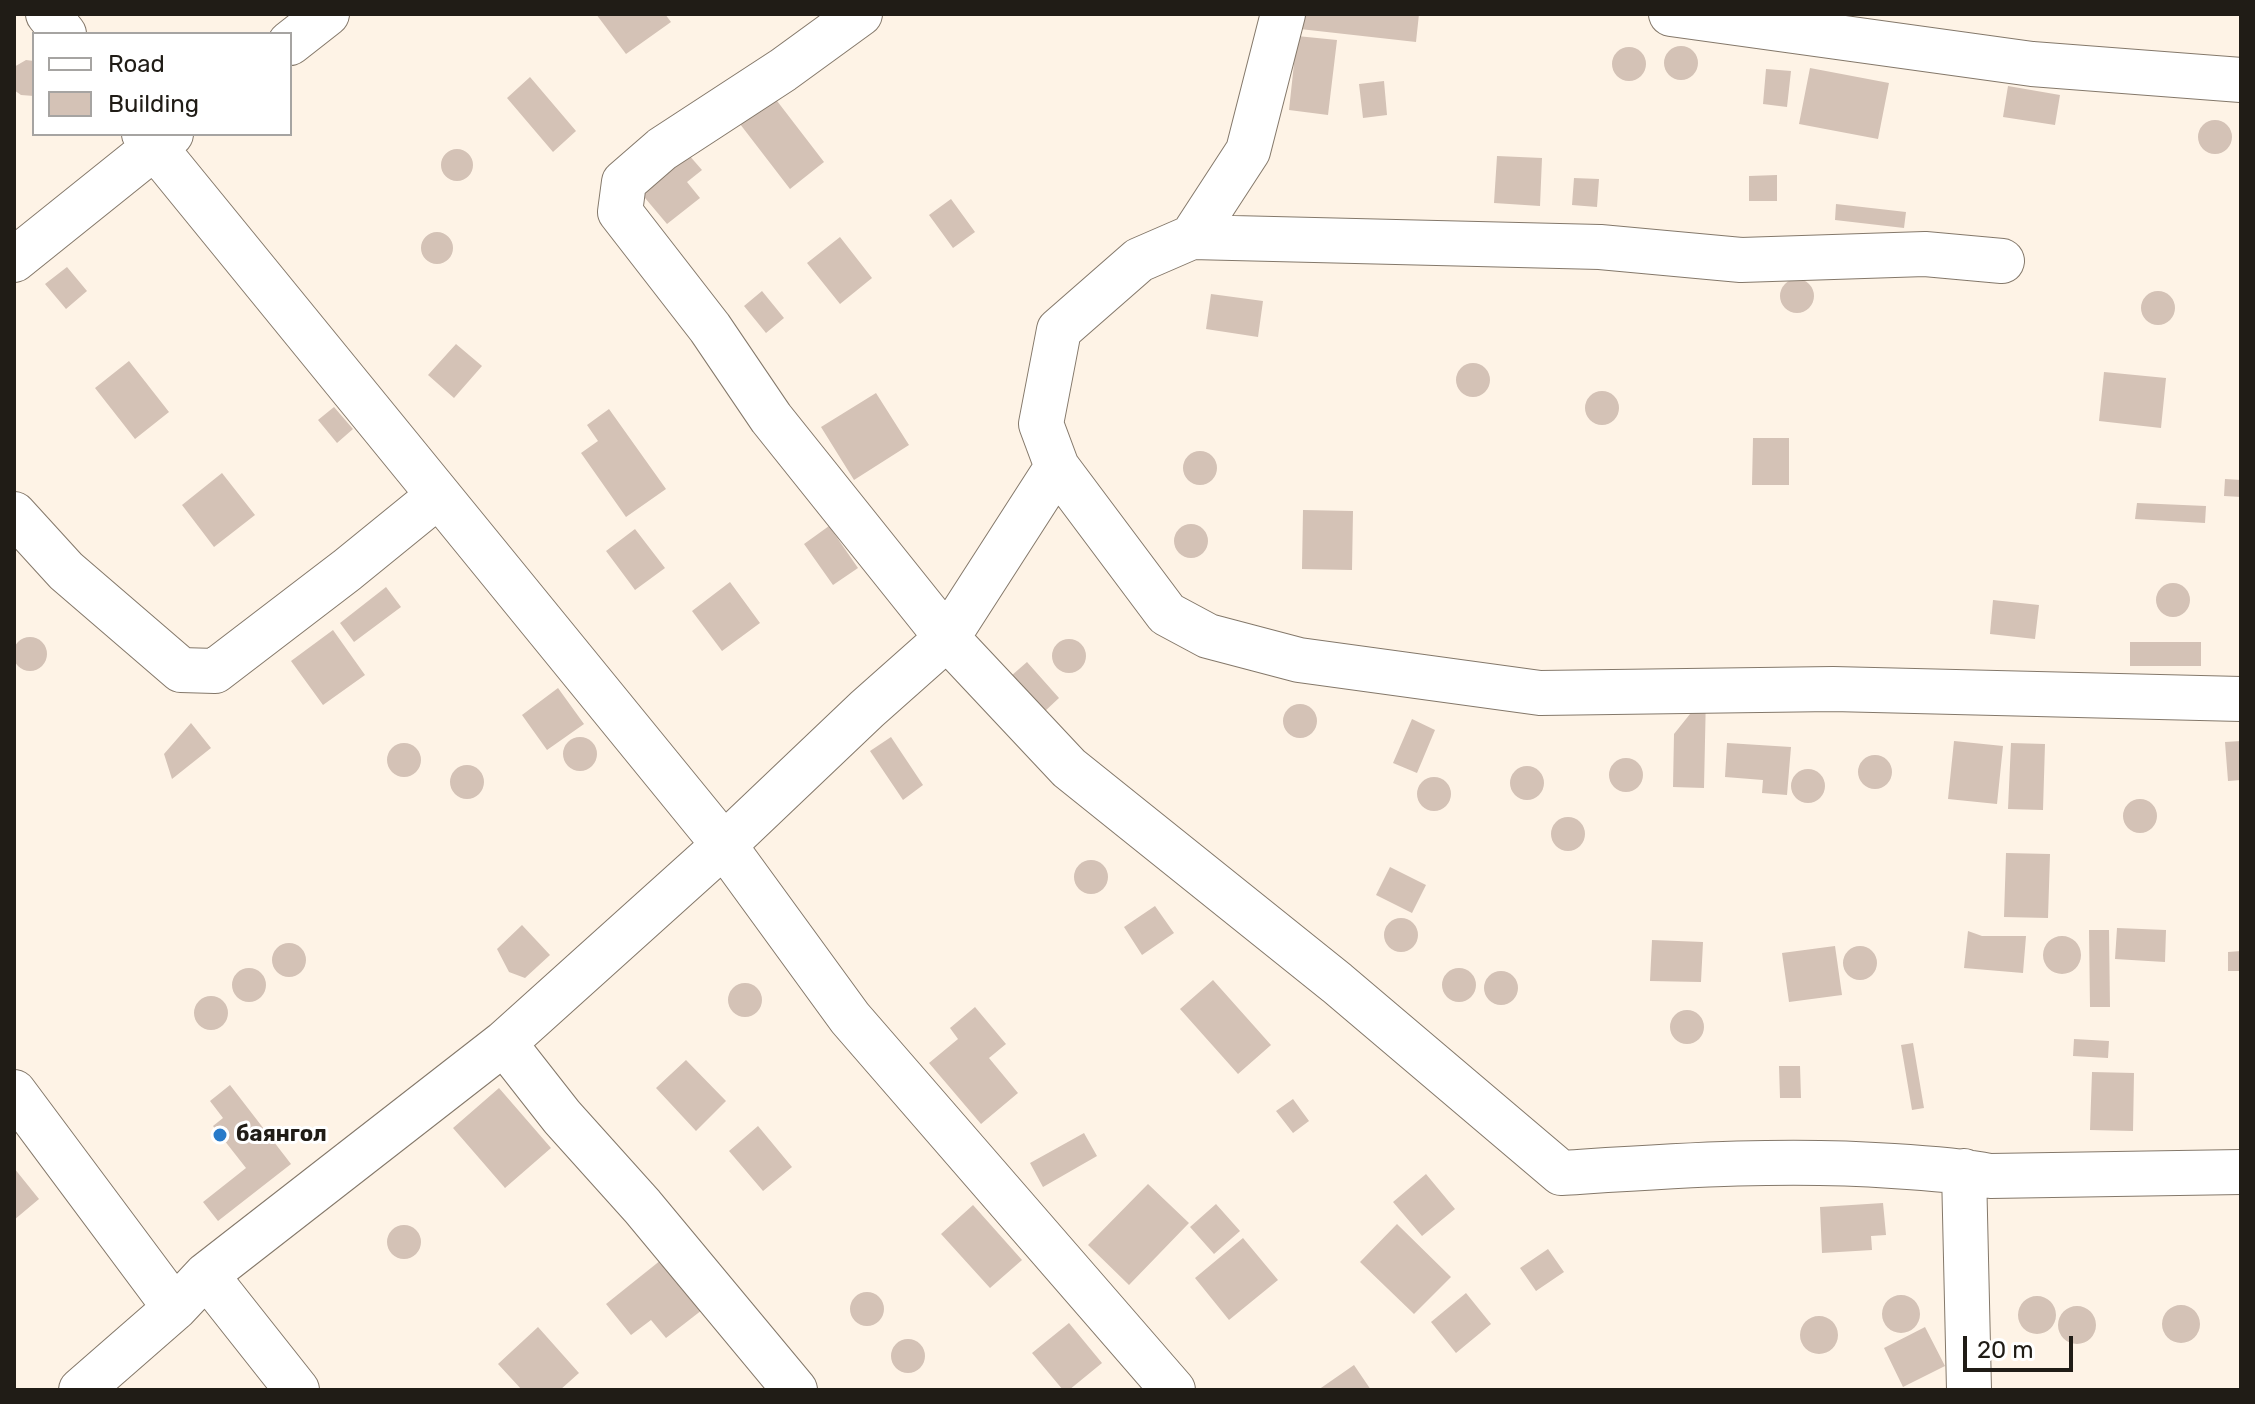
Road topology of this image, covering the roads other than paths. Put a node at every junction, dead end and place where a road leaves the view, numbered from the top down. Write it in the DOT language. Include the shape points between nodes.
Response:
graph roads {
  1 [pos="48,14"];
  2 [pos="327,14"];
  3 [pos="860,14"];
  4 [pos="1283,14"];
  5 [pos="1671,14"];
  6 [pos="62,32"];
  7 [pos="292,41"];
  8 [pos="2241,80"];
  9 [pos="156,138"];
  10 [pos="1192,237"];
  11 [pos="14,260"];
  12 [pos="2002,261"];
  13 [pos="1057,467"];
  14 [pos="438,496"];
  15 [pos="14,514"];
  16 [pos="947,638"];
  17 [pos="2241,699"];
  18 [pos="724,845"];
  19 [pos="504,1043"];
  20 [pos="14,1092"];
  21 [pos="1964,1171"];
  22 [pos="2241,1172"];
  23 [pos="206,1275"];
  24 [pos="175,1308"];
  25 [pos="81,1390"];
  26 [pos="297,1390"];
  27 [pos="795,1390"];
  28 [pos="1173,1390"];
  29 [pos="1969,1390"];
  1 -- 6 [label="street"];
  2 -- 7 [label="street"];
  3 -- 16 [label="street" via="662,149 624,182 620,212 710,328 771,418"];
  4 -- 10 [label="street" via="1248,151"];
  5 -- 8 [label="street" via="2032,64"];
  9 -- 11 [label="street"];
  9 -- 14 [label="street"];
  10 -- 12 [label="street" via="1600,247 1741,260 1925,254"];
  10 -- 13 [label="street" via="1139,260 1059,330 1041,424"];
  13 -- 16 [label="street"];
  13 -- 17 [label="street" via="1167,614 1208,636 1299,660 1524,692 1833,689"];
  14 -- 15 [label="street" via="215,671 181,670 66,571"];
  14 -- 18 [label="street"];
  16 -- 18 [label="street"];
  16 -- 21 [label="street" via="1069,768 1337,983 1561,1173 1830,1161"];
  18 -- 19 [label="street"];
  18 -- 28 [label="street" via="850,1018"];
  19 -- 23 [label="street"];
  19 -- 27 [label="street"];
  20 -- 24 [label="street"];
  21 -- 22 [label="street" via="1990,1176"];
  21 -- 29 [label="street"];
  23 -- 24 [label="street"];
  23 -- 26 [label="street"];
  24 -- 25 [label="street"];
}
